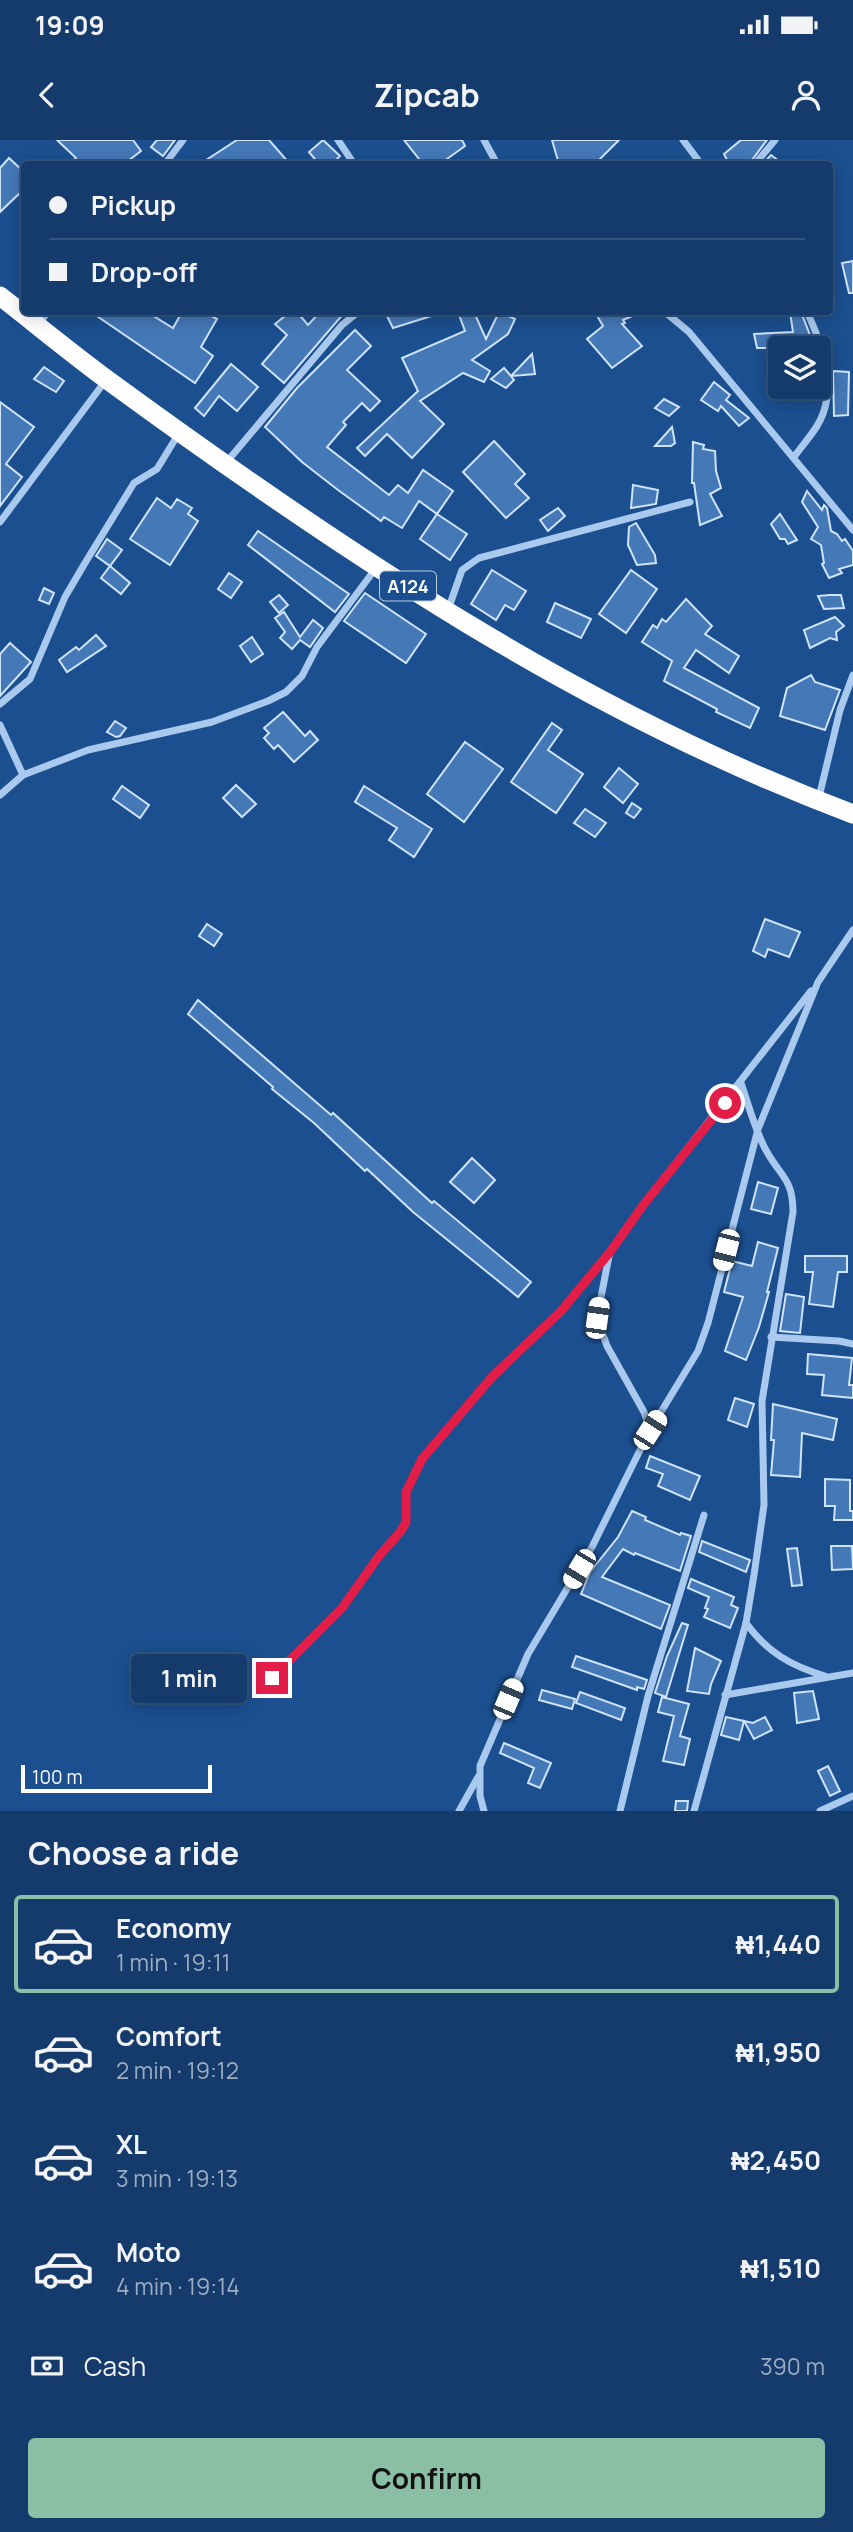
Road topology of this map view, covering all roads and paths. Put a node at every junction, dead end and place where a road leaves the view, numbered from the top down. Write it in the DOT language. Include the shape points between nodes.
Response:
graph roads {
  1 [pos="183,140"];
  2 [pos="338,140"];
  3 [pos="484,140"];
  4 [pos="683,140"];
  5 [pos="775,140"];
  6 [pos="167,161"];
  7 [pos="352,161"];
  8 [pos="495,161"];
  9 [pos="699,161"];
  10 [pos="758,161"];
  11 [pos="0,296"];
  12 [pos="21,307"];
  13 [pos="354,315"];
  14 [pos="669,315"];
  15 [pos="808,315"];
  16 [pos="43,318"];
  17 [pos="106,379"];
  18 [pos="180,432"];
  19 [pos="794,457"];
  20 [pos="225,464"];
  21 [pos="690,502"];
  22 [pos="0,522"];
  23 [pos="853,530"];
  24 [pos="376,567"];
  25 [pos="447,611"];
  26 [pos="853,675"];
  27 [pos="0,704"];
  28 [pos="0,725"];
  29 [pos="23,775"];
  30 [pos="0,795"];
  31 [pos="818,801"];
  32 [pos="853,814"];
  33 [pos="853,930"];
  34 [pos="818,982"];
  35 [pos="741,1083"];
  36 [pos="758,1129"];
  37 [pos="610,1252"];
  38 [pos="771,1337"];
  39 [pos="853,1344"];
  40 [pos="650,1430"];
  41 [pos="704,1515"];
  42 [pos="746,1623"];
  43 [pos="853,1673"];
  44 [pos="829,1677"];
  45 [pos="272,1678"];
  46 [pos="725,1695"];
  47 [pos="478,1777"];
  48 [pos="853,1796"];
  49 [pos="459,1811"];
  50 [pos="484,1811"];
  51 [pos="620,1811"];
  52 [pos="694,1811"];
  53 [pos="820,1811"];
  1 -- 6 [label="street"];
  2 -- 7 [label="street"];
  3 -- 8 [label="street"];
  4 -- 9 [label="street"];
  5 -- 10 [label="street"];
  11 -- 12 [label="highway, A124"];
  13 -- 20 [label="street"];
  14 -- 19 [label="street" via="689,332"];
  15 -- 19 [label="street" via="827,367 827,391 818,424"];
  16 -- 17 [label="highway, A124"];
  17 -- 18 [label="highway, A124"];
  17 -- 22 [label="street"];
  18 -- 20 [label="highway, A124"];
  18 -- 27 [label="street" via="157,469 134,483 92,551 65,597 30,679"];
  19 -- 23 [label="street"];
  20 -- 24 [label="highway, A124"];
  21 -- 25 [label="street" via="479,558 462,570"];
  24 -- 25 [label="highway, A124"];
  24 -- 29 [label="street" via="317,647 302,676 286,692 212,722 88,750"];
  25 -- 31 [label="highway, A124" via="672,735"];
  26 -- 31 [label="street" via="839,710"];
  28 -- 29 [label="street"];
  29 -- 30 [label="street"];
  31 -- 32 [label="highway, A124"];
  33 -- 34 [label="street"];
  34 -- 35 [label="street"];
  34 -- 36 [label="street"];
  35 -- 36 [label="street"];
  35 -- 37 [label="street"];
  36 -- 38 [label="street" via="793,1195"];
  36 -- 40 [label="street" via="698,1351"];
  37 -- 40 [label="street" via="597,1318"];
  37 -- 45 [label="street" via="422,1459 406,1492 406,1522 401,1531 342,1608"];
  38 -- 39 [label="street"];
  38 -- 42 [label="street" via="762,1401 764,1505"];
  40 -- 47 [label="street" via="592,1547 527,1654"];
  41 -- 51 [label="street" via="648,1696"];
  42 -- 44 [label="street" via="786,1662"];
  42 -- 46 [label="street"];
  43 -- 44 [label="street"];
  44 -- 46 [label="street"];
  46 -- 52 [label="street"];
  47 -- 49 [label="street"];
  47 -- 50 [label="street"];
  48 -- 53 [label="street"];
}
